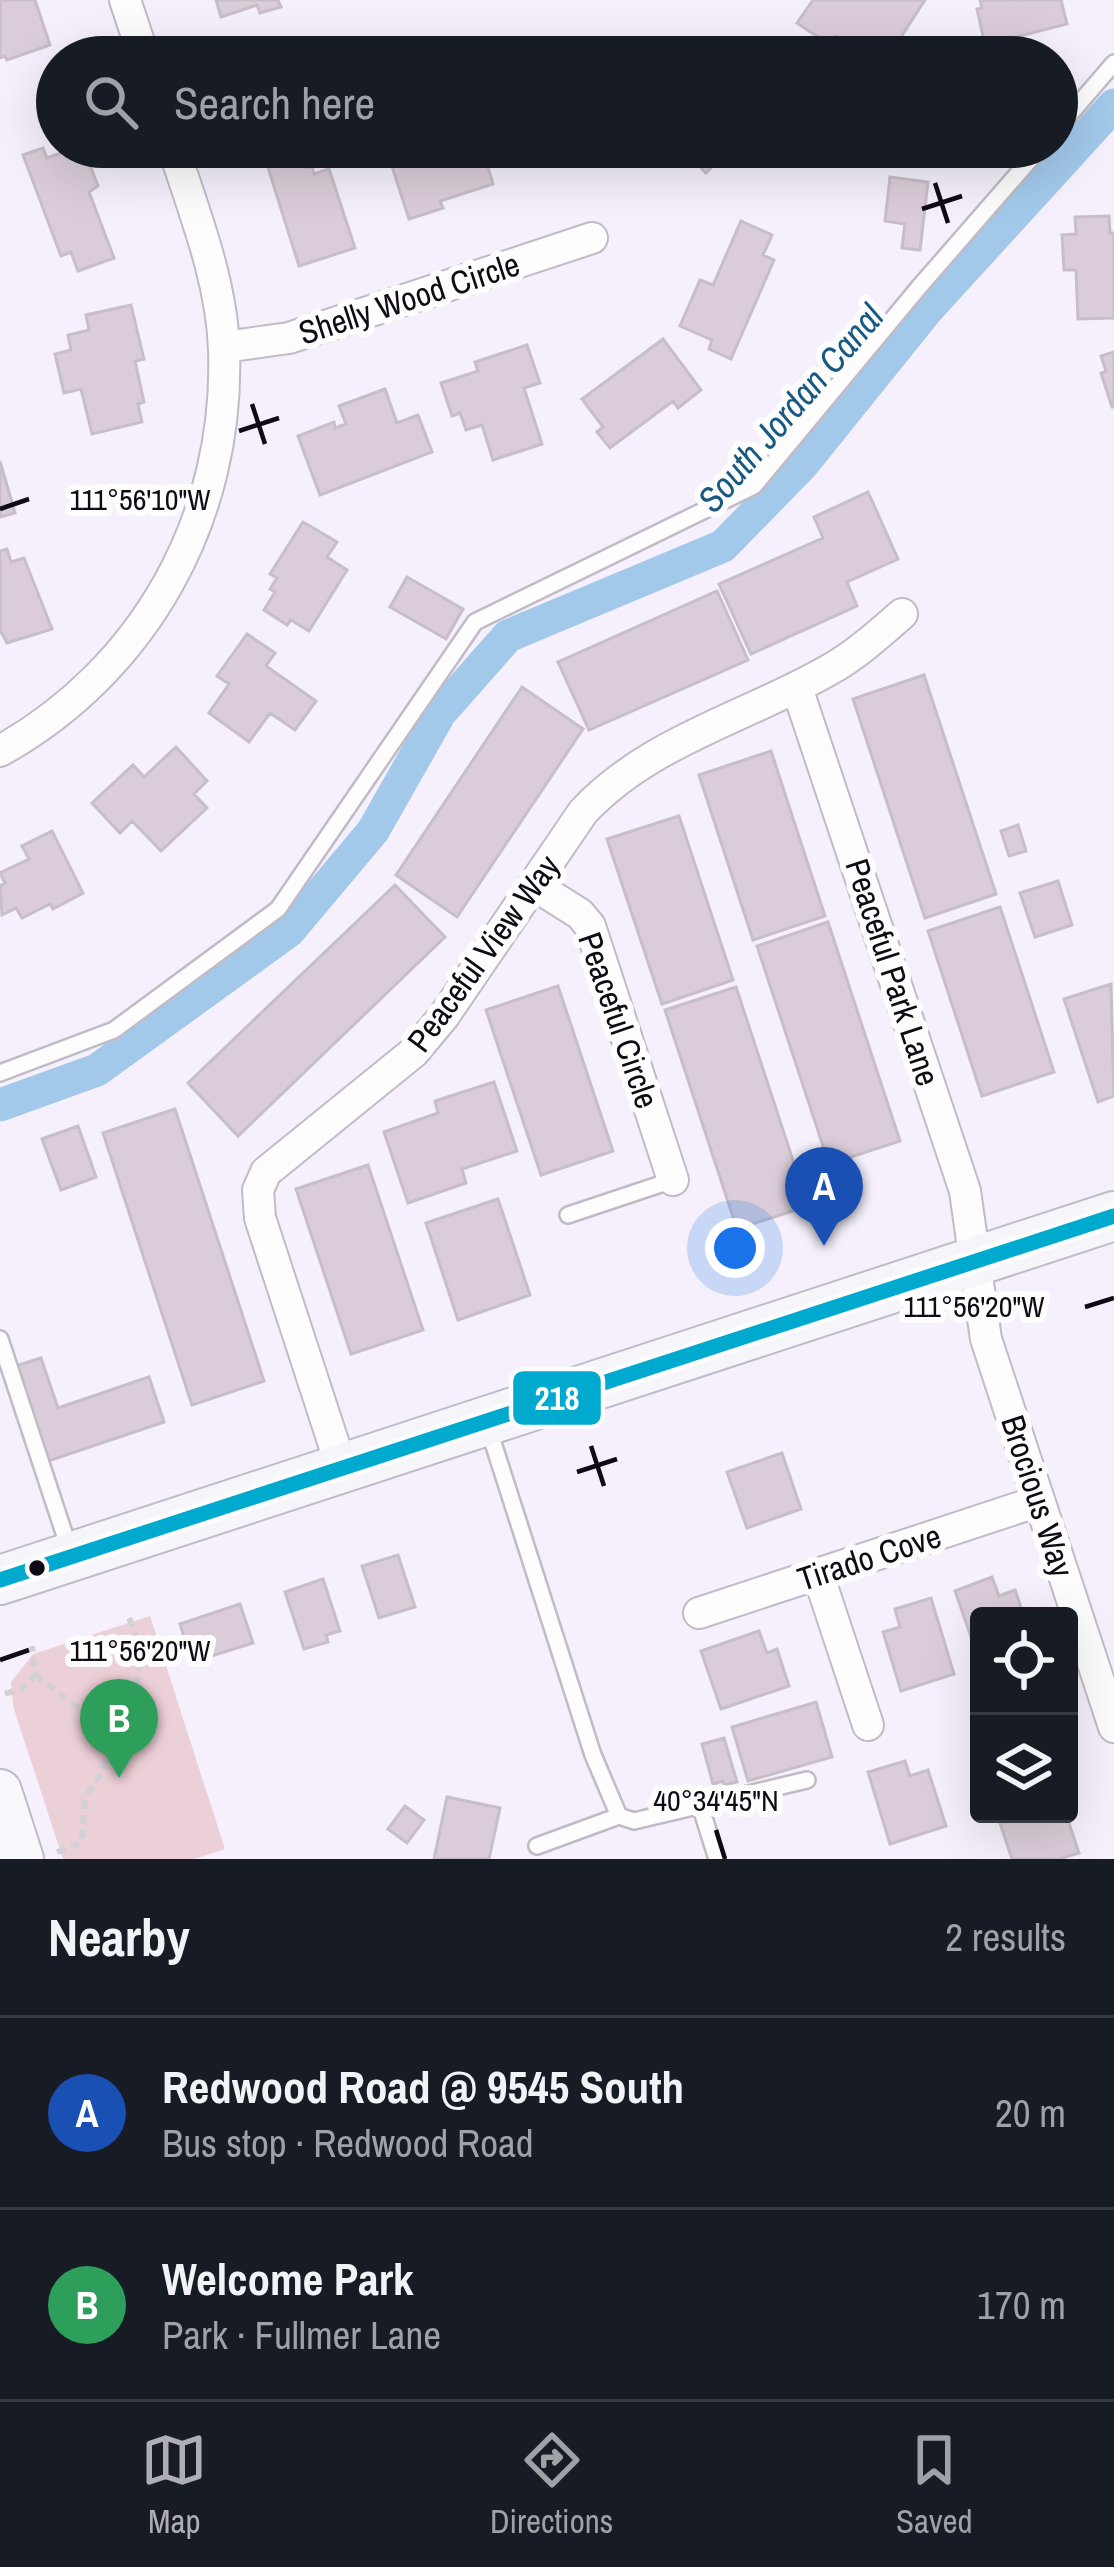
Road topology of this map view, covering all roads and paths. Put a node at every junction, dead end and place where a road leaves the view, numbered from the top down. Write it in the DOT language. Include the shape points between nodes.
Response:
graph roads {
  1 [pos="125,0"];
  2 [pos="137,36"];
  3 [pos="1114,63"];
  4 [pos="1078,105"];
  5 [pos="179,168"];
  6 [pos="1023,168"];
  7 [pos="592,238"];
  8 [pos="224,347"];
  9 [pos="902,614"];
  10 [pos="797,688"];
  11 [pos="0,751"];
  12 [pos="534,885"];
  13 [pos="0,1073"];
  14 [pos="673,1180"];
  15 [pos="568,1215"];
  16 [pos="1114,1216"];
  17 [pos="978,1260"];
  18 [pos="0,1339"];
  19 [pos="486,1421"];
  20 [pos="342,1468"];
  21 [pos="1040,1501"];
  22 [pos="72,1557"];
  23 [pos="818,1574"];
  24 [pos="0,1580"];
  25 [pos="699,1613"];
  26 [pos="128,1615"];
  27 [pos="32,1646"];
  28 [pos="35,1675"];
  29 [pos="5,1694"];
  30 [pos="868,1725"];
  31 [pos="1114,1727"];
  32 [pos="112,1733"];
  33 [pos="807,1780"];
  34 [pos="0,1792"];
  35 [pos="700,1805"];
  36 [pos="619,1816"];
  37 [pos="537,1846"];
  38 [pos="40,1856"];
  39 [pos="717,1859"];
  1 -- 2 [label="street"];
  3 -- 4 [label="lane"];
  5 -- 8 [label="street" via="215,284"];
  6 -- 13 [label="lane" via="754,486 475,622 278,909 114,1030"];
  7 -- 8 [label="street, Shelly Wood Circle" via="289,338"];
  8 -- 11 [label="street" via="223,407 184,560 103,674"];
  9 -- 10 [label="street, Peaceful View Way"];
  10 -- 12 [label="street, Peaceful View Way" via="623,774 583,812"];
  10 -- 17 [label="street, Peaceful Park Lane" via="965,1191"];
  12 -- 14 [label="street, Peaceful Circle" via="590,926"];
  12 -- 20 [label="street, Peaceful View Way" via="414,1052 279,1158 258,1190 260,1218"];
  14 -- 15 [label="lane"];
  16 -- 17 [label="main road"];
  17 -- 19 [label="main road"];
  17 -- 21 [label="street, Brocious Way" via="986,1339"];
  18 -- 22 [label="lane"];
  19 -- 20 [label="main road"];
  19 -- 36 [label="lane"];
  20 -- 22 [label="main road"];
  21 -- 23 [label="street, Tirado Cove"];
  21 -- 31 [label="street, Brocious Way"];
  22 -- 24 [label="main road"];
  23 -- 25 [label="street, Tirado Cove"];
  23 -- 30 [label="street"];
  26 -- 32 [label="path" via="140,1675"];
  27 -- 28 [label="path"];
  28 -- 29 [label="path"];
  28 -- 32 [label="path"];
  32 -- 38 [label="path" via="88,1795 81,1843"];
  33 -- 35 [label="lane"];
  34 -- 38 [label="street"];
  35 -- 36 [label="lane" via="634,1821"];
  35 -- 39 [label="lane"];
  36 -- 37 [label="lane"];
}
